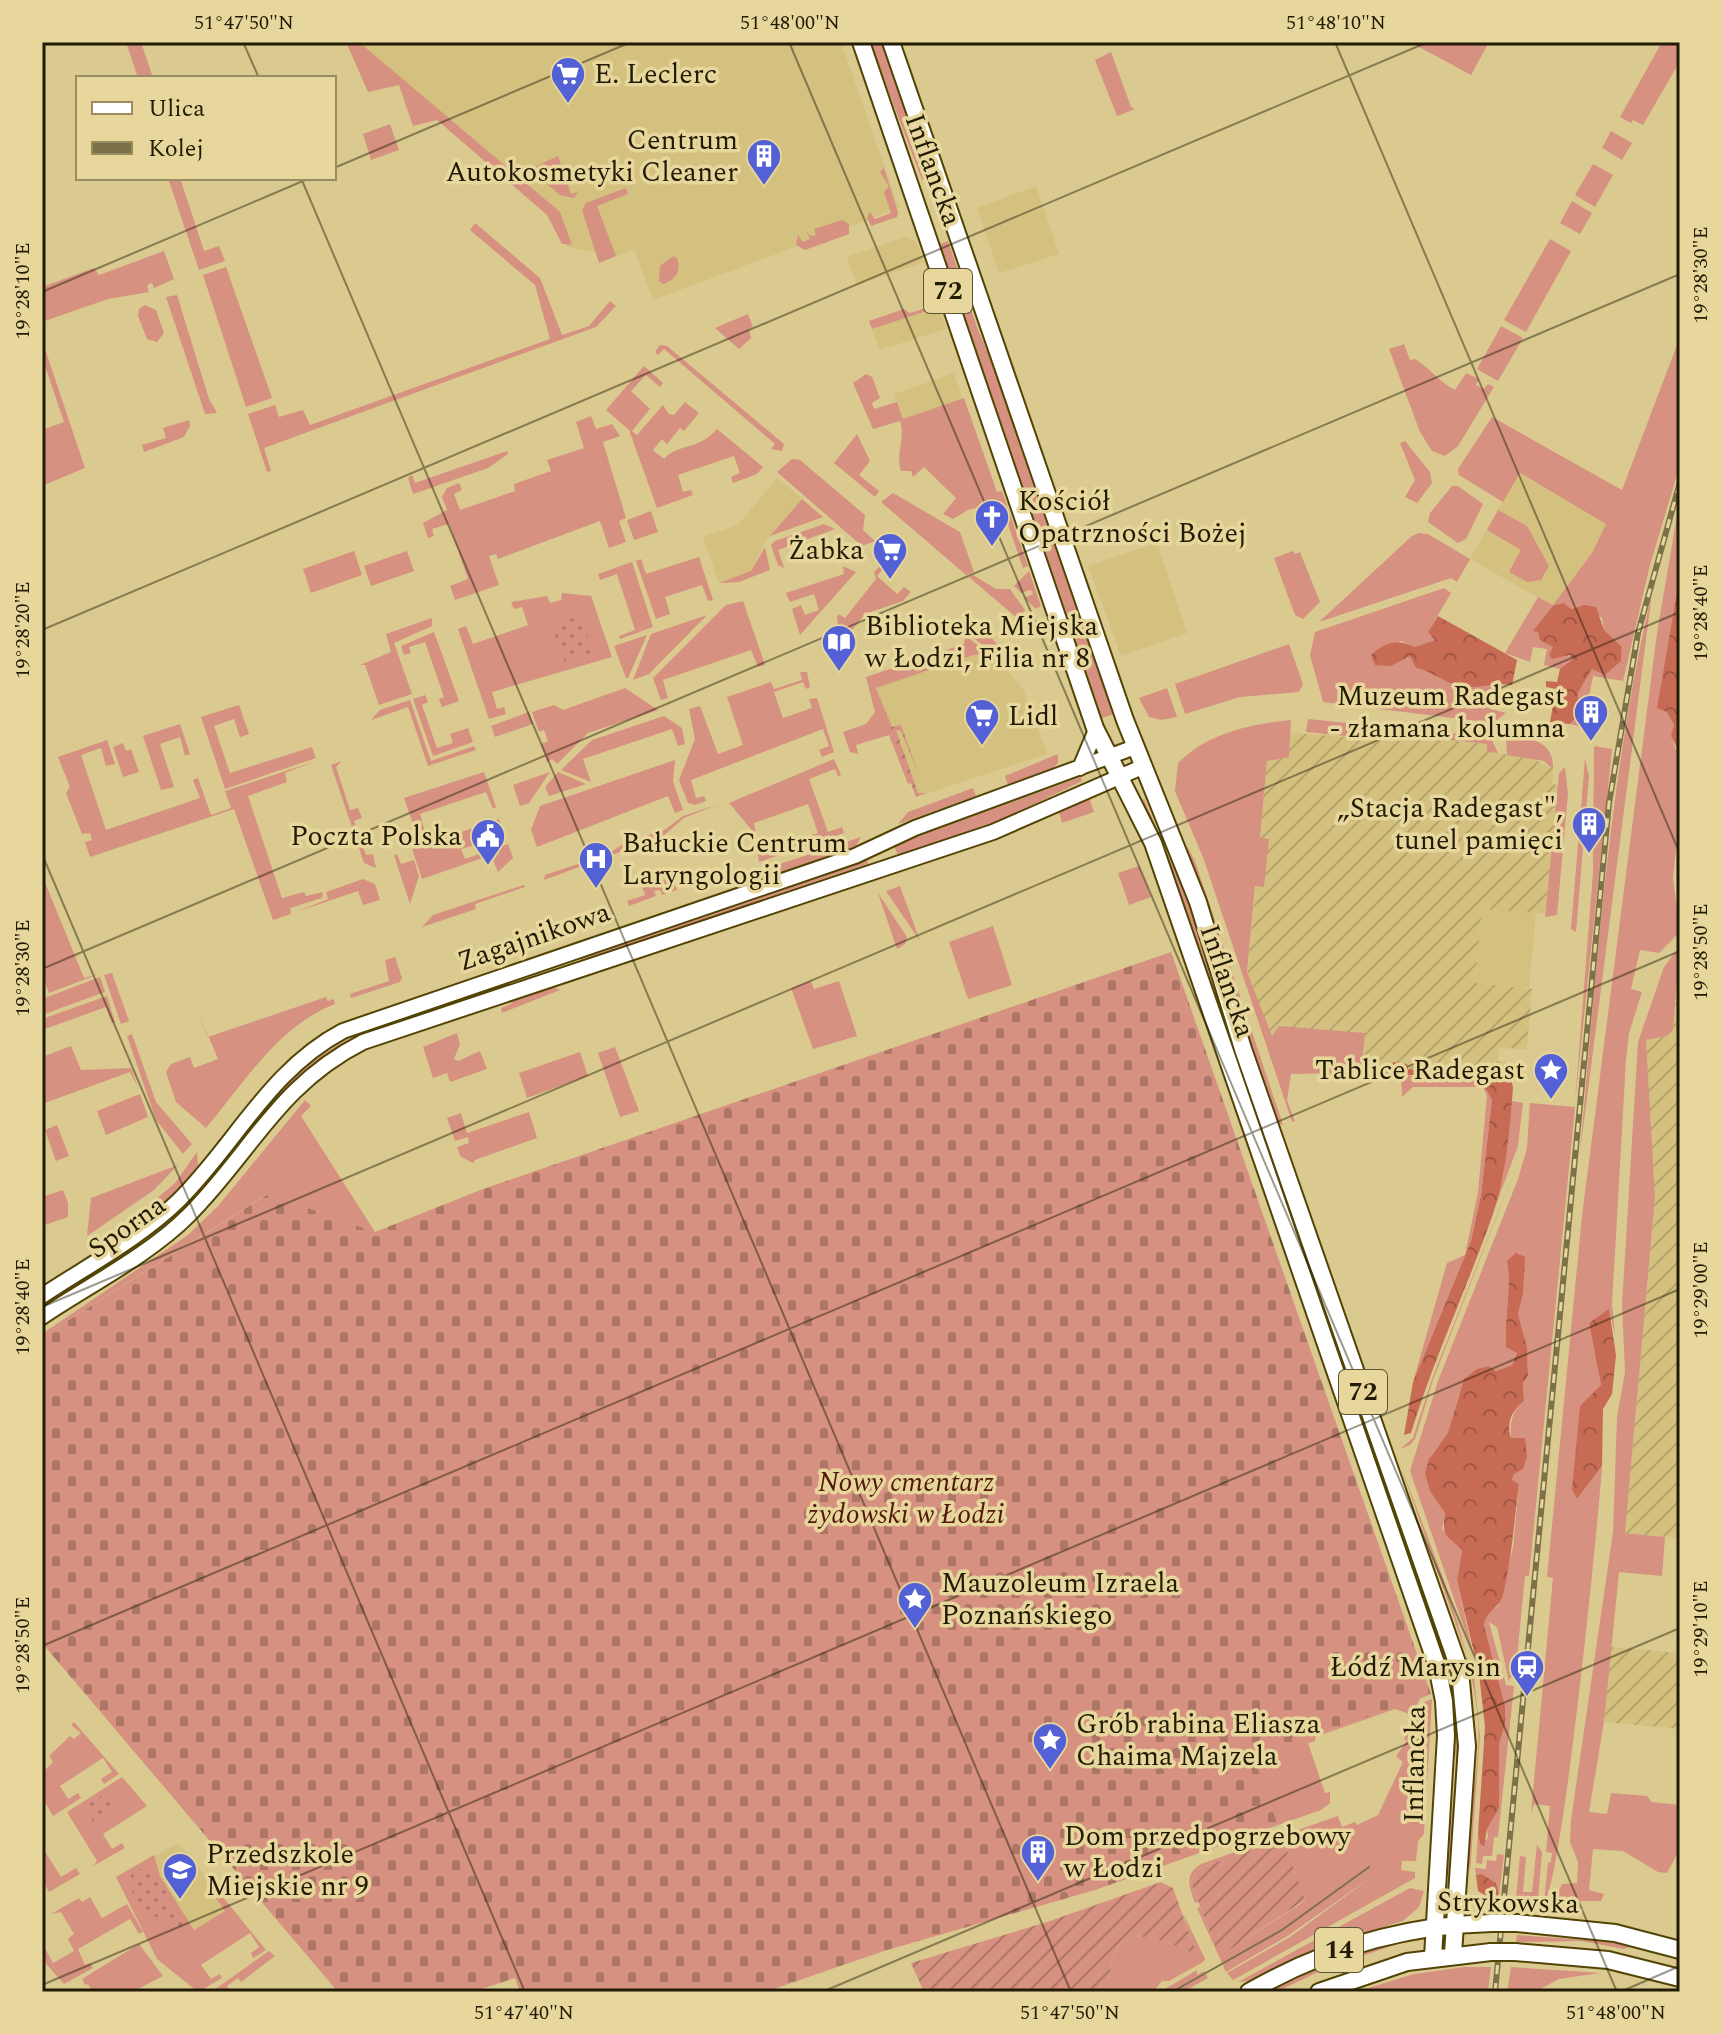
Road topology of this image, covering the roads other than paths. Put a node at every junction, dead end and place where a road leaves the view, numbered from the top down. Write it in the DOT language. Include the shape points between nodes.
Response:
graph roads {
  1 [pos="861,42"];
  2 [pos="891,42"];
  3 [pos="1096,730"];
  4 [pos="1135,747"];
  5 [pos="1107,758"];
  6 [pos="1142,767"];
  7 [pos="1080,768"];
  8 [pos="1117,777"];
  9 [pos="216,1156"];
  10 [pos="230,1167"];
  11 [pos="42,1296"];
  12 [pos="42,1317"];
  13 [pos="1454,1925"];
  14 [pos="1434,1927"];
  15 [pos="1680,1950"];
  16 [pos="1453,1954"];
  17 [pos="1433,1957"];
  18 [pos="1680,1978"];
  19 [pos="1249,1992"];
  20 [pos="1319,1992"];
  1 -- 3 [label="main road, Inflancka / 72"];
  2 -- 4 [label="main road, Inflancka / 72"];
  3 -- 5 [label="main road, Inflancka / 72"];
  3 -- 7 [label="street"];
  4 -- 5 [label="street, Zagajnikowa"];
  4 -- 6 [label="main road, Inflancka / 72"];
  5 -- 7 [label="street, Zagajnikowa"];
  5 -- 8 [label="main road, Inflancka / 72"];
  6 -- 8 [label="street, Zagajnikowa"];
  6 -- 13 [label="main road, Inflancka / 72" via="1198,902 1243,1049 1460,1671 1467,1746"];
  7 -- 9 [label="street, Zagajnikowa" via="906,831 855,856 353,1027 315,1048 280,1078"];
  8 -- 10 [label="street, Zagajnikowa" via="993,832 363,1042 294,1089"];
  8 -- 14 [label="main road, Inflancka / 72" via="1143,820 1163,870 1437,1666 1446,1736"];
  9 -- 11 [label="street, Sporna" via="159,1218"];
  10 -- 12 [label="street, Sporna" via="180,1223"];
  13 -- 14 [label="main road, Strykowska / 14"];
  13 -- 15 [label="main road, Strykowska / 14, bridge" via="1517,1923 1615,1933"];
  13 -- 16 [label="main road, Inflancka / 72"];
  14 -- 17 [label="main road, Inflancka"];
  14 -- 19 [label="main road, Strykowska / 14" via="1340,1949"];
  16 -- 17 [label="main road, Strykowska / 14"];
  16 -- 18 [label="main road, Strykowska / 14, bridge" via="1515,1952 1608,1960"];
  17 -- 20 [label="main road, Strykowska / 14" via="1383,1967"];
}
